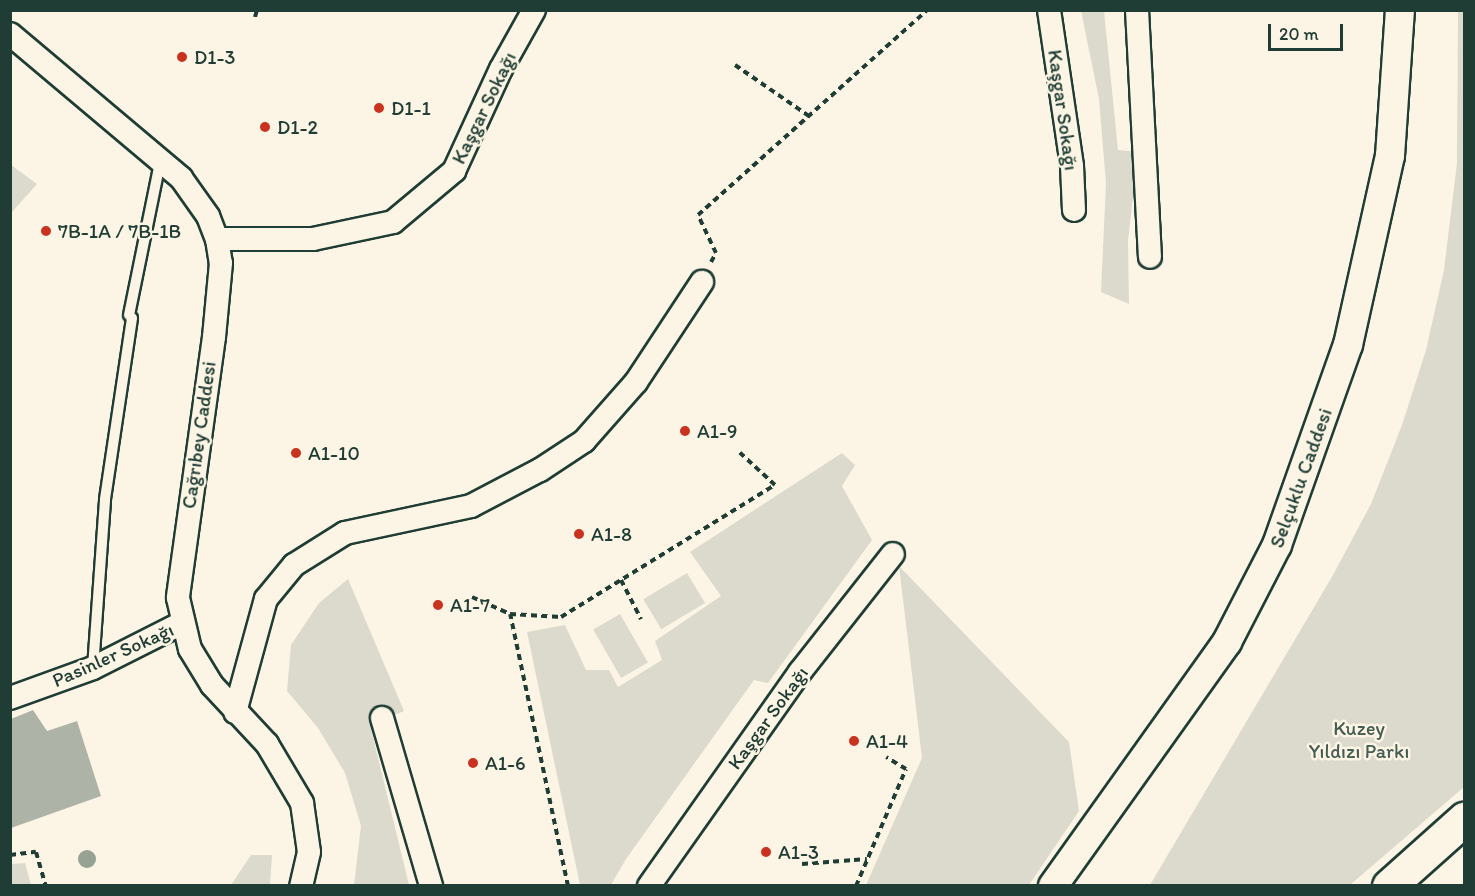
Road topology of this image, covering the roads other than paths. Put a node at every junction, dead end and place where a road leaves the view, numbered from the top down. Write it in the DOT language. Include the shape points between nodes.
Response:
graph roads {
  1 [pos="534,10"];
  2 [pos="1050,10"];
  3 [pos="1137,10"];
  4 [pos="1400,10"];
  5 [pos="10,34"];
  6 [pos="160,162"];
  7 [pos="1074,210"];
  8 [pos="217,239"];
  9 [pos="1150,257"];
  10 [pos="702,282"];
  11 [pos="893,554"];
  12 [pos="182,623"];
  13 [pos="93,668"];
  14 [pos="10,698"];
  15 [pos="235,712"];
  16 [pos="382,718"];
  17 [pos="1464,819"];
  18 [pos="301,885"];
  19 [pos="431,885"];
  20 [pos="649,885"];
  21 [pos="1053,885"];
  22 [pos="1389,885"];
  1 -- 8 [label="street, Kaşgar Sokağı" via="501,69 454,171 393,222 313,239"];
  2 -- 7 [label="street, Kaşgar Sokağı" via="1072,166"];
  3 -- 9 [label="street"];
  4 -- 21 [label="street, Selçuklu Caddesi" via="1390,156 1348,345 1277,545 1227,642"];
  5 -- 6 [label="street, Cağrıbey Caddesi"];
  6 -- 8 [label="street, Cağrıbey Caddesi" via="196,195"];
  6 -- 13 [label="lane" via="131,317 105,499"];
  8 -- 12 [label="street, Cağrıbey Caddesi" via="221,262 214,338 178,574"];
  10 -- 15 [label="street" via="636,382 584,441 540,470 471,506 345,533 294,565 266,599"];
  11 -- 20 [label="street, Kaşgar Sokağı" via="800,672"];
  12 -- 13 [label="street, Pasinler Sokağı"];
  12 -- 15 [label="street, Cağrıbey Caddesi" via="190,649 212,685"];
  13 -- 14 [label="street, Pasinler Sokağı"];
  15 -- 18 [label="street, Cağrıbey Caddesi" via="267,744 302,803 309,852"];
  16 -- 19 [label="street"];
  17 -- 22 [label="highway"];
}
